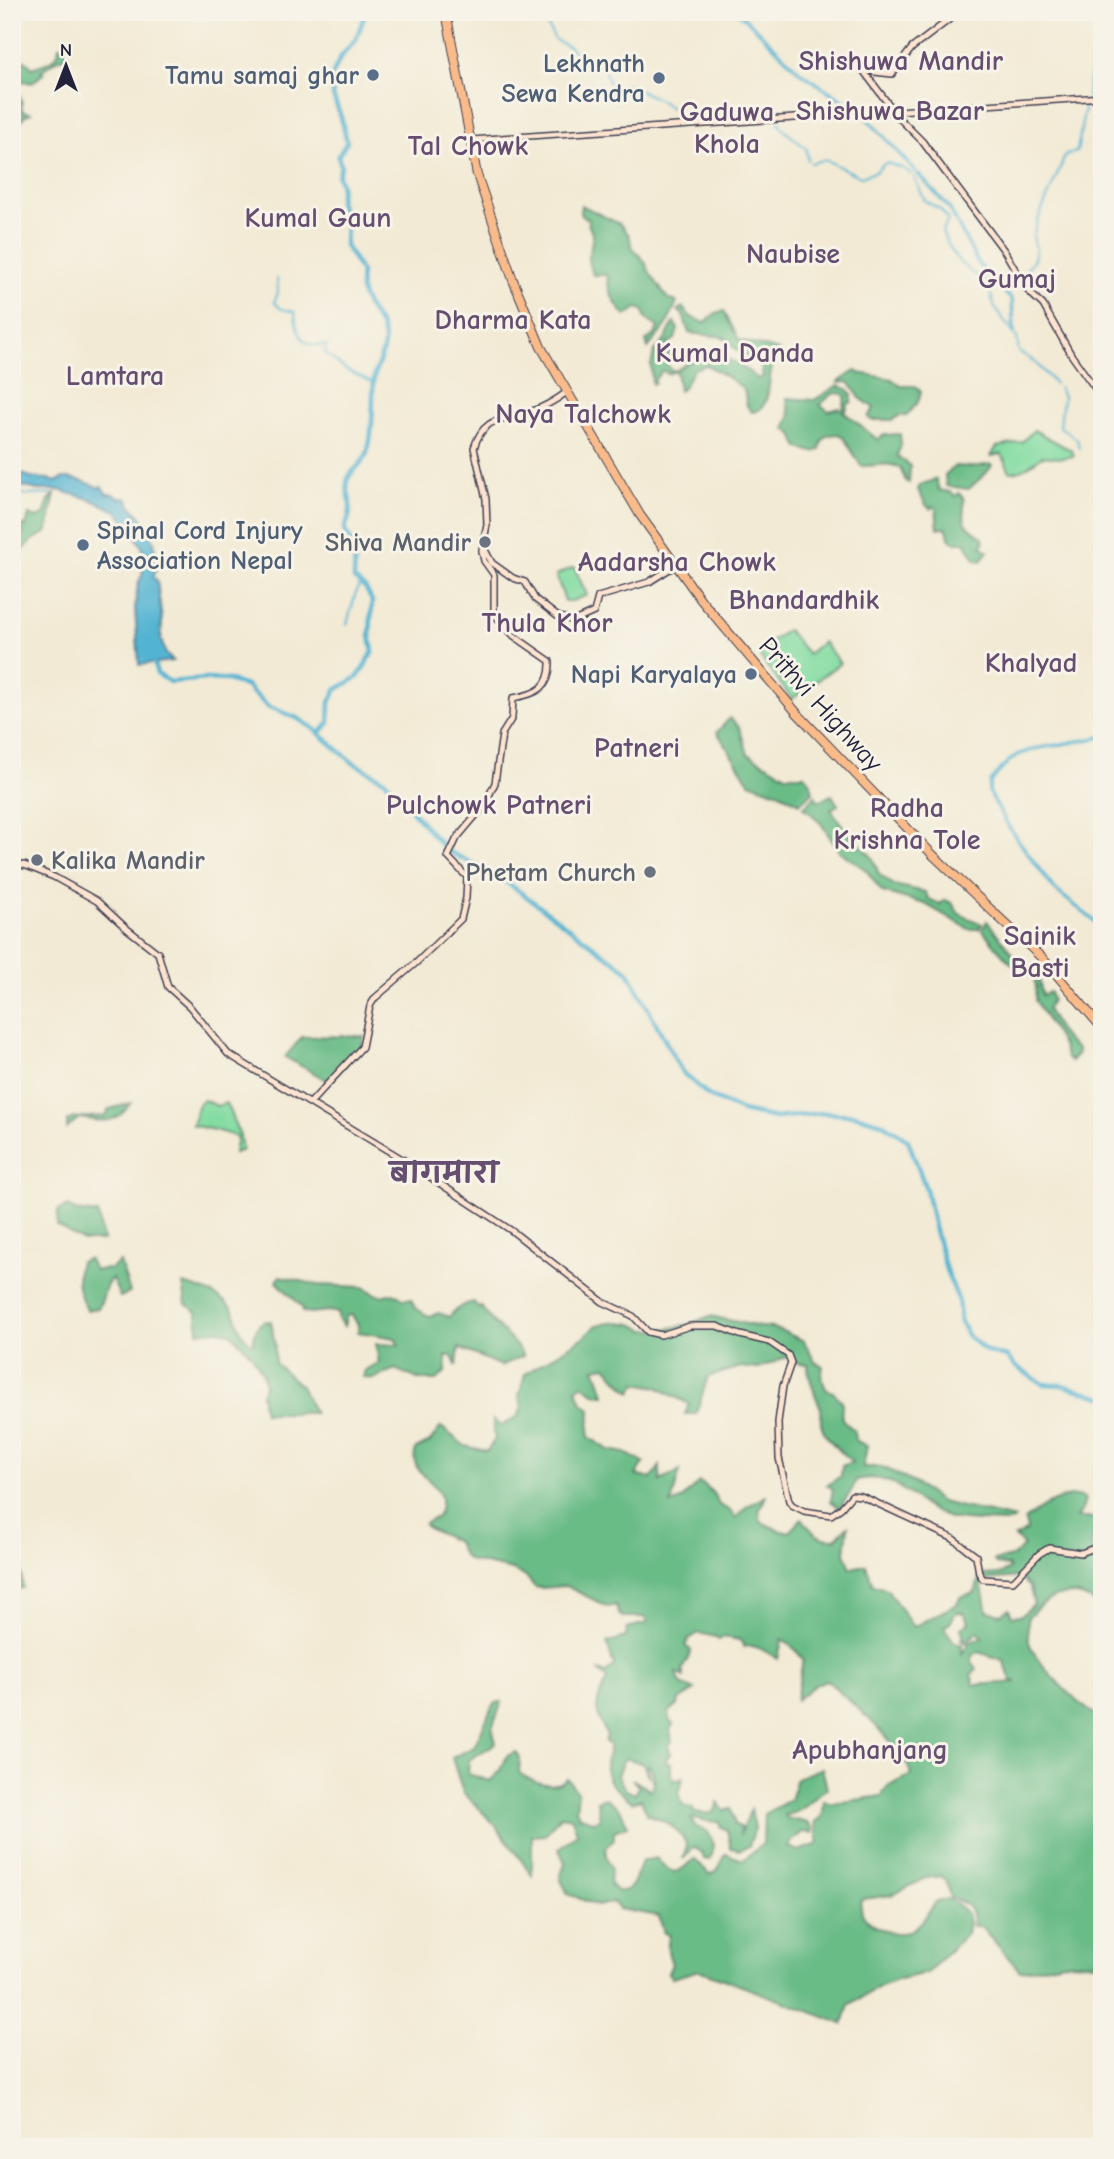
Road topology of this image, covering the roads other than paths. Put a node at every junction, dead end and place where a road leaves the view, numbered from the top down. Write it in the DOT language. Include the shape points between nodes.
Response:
graph roads {
  1 [pos="446,12"];
  2 [pos="960,12"];
  3 [pos="1102,97"];
  4 [pos="894,111"];
  5 [pos="471,140"];
  6 [pos="567,393"];
  7 [pos="1102,398"];
  8 [pos="482,550"];
  9 [pos="676,565"];
  10 [pos="12,856"];
  11 [pos="1102,1028"];
  12 [pos="311,1102"];
  13 [pos="1102,1545"];
  1 -- 5 [label="highway, Prithvi Highway"];
  2 -- 4 [label="main road" via="912,48 892,74 859,65"];
  3 -- 4 [label="main road"];
  4 -- 5 [label="main road"];
  4 -- 7 [label="main road" via="1005,252"];
  5 -- 6 [label="highway, Prithvi Highway" via="477,176 513,280 541,347"];
  6 -- 8 [label="main road" via="529,412 493,420 476,440 486,499"];
  6 -- 9 [label="highway, Prithvi Highway" via="640,515"];
  8 -- 9 [label="main road" via="496,567 525,582 535,599 569,621 594,612 598,597 649,582"];
  8 -- 12 [label="main road" via="494,575 493,611 514,636 550,661 546,685 513,698 512,718 502,734 496,781 448,857 467,877 461,918 375,998 362,1047"];
  9 -- 11 [label="highway, Prithvi Highway" via="797,713 933,855 1044,960"];
  10 -- 12 [label="main road" via="20,866 54,877 101,904 159,953 168,987 228,1054"];
  12 -- 13 [label="main road" via="522,1237 603,1303 633,1316 651,1333 713,1325 769,1342 788,1355 791,1363 778,1432 781,1469 792,1505 831,1515 852,1495 861,1496 952,1538 975,1555 983,1579 1013,1580 1049,1548 1082,1553"];
}
